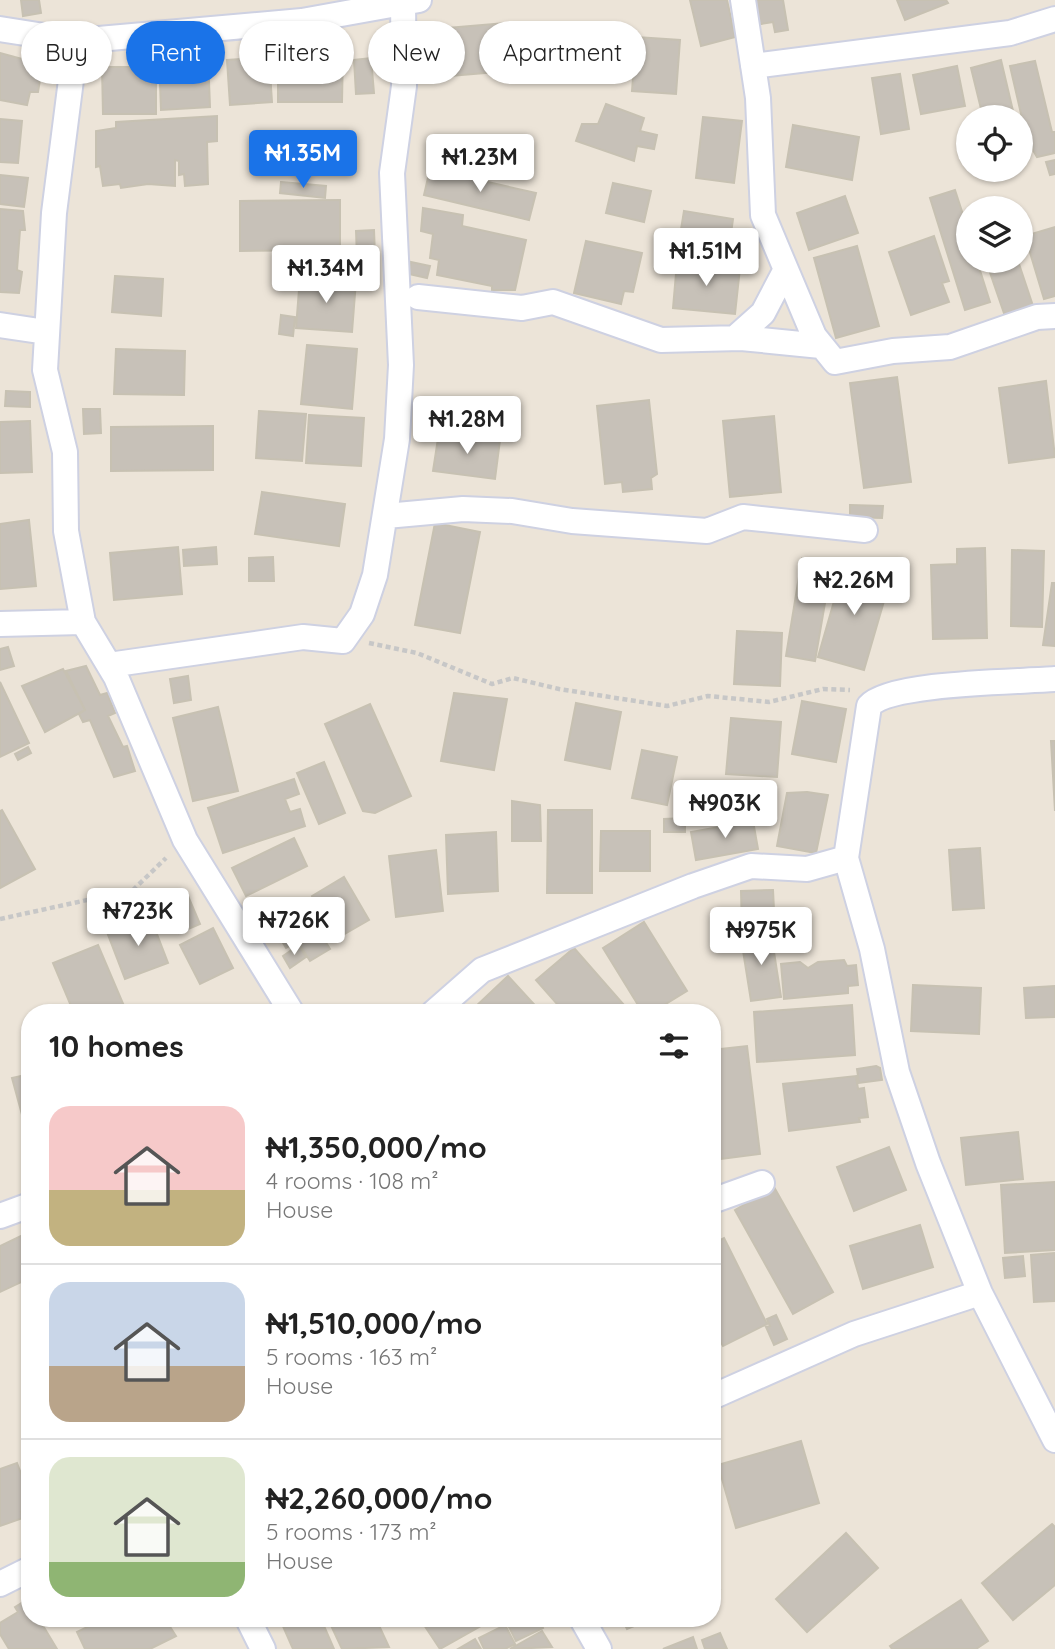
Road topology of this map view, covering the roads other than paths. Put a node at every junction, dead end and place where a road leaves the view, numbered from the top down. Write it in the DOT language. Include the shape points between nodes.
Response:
graph roads {
  1 [pos="743,0"];
  2 [pos="412,2"];
  3 [pos="1055,19"];
  4 [pos="0,29"];
  5 [pos="21,32"];
  6 [pos="112,38"];
  7 [pos="753,65"];
  8 [pos="70,84"];
  9 [pos="785,271"];
  10 [pos="418,297"];
  11 [pos="1055,316"];
  12 [pos="0,325"];
  13 [pos="46,332"];
  14 [pos="734,338"];
  15 [pos="821,346"];
  16 [pos="386,516"];
  17 [pos="865,530"];
  18 [pos="83,622"];
  19 [pos="0,624"];
  20 [pos="116,664"];
  21 [pos="1055,679"];
  22 [pos="846,858"];
  23 [pos="286,1004"];
  24 [pos="443,1004"];
  25 [pos="762,1183"];
  26 [pos="721,1198"];
  27 [pos="21,1208"];
  28 [pos="0,1216"];
  29 [pos="980,1293"];
  30 [pos="721,1393"];
  31 [pos="1055,1440"];
  32 [pos="21,1574"];
  33 [pos="0,1584"];
  34 [pos="252,1627"];
  35 [pos="587,1627"];
  36 [pos="263,1649"];
  37 [pos="599,1649"];
  1 -- 7 [label="street"];
  2 -- 6 [label="street" via="302,21"];
  2 -- 16 [label="street" via="392,173 401,365"];
  3 -- 7 [label="street" via="1010,33"];
  4 -- 5 [label="street"];
  7 -- 9 [label="street" via="763,215"];
  8 -- 13 [label="street" via="54,213"];
  9 -- 14 [label="street" via="763,313"];
  9 -- 15 [label="street"];
  10 -- 14 [label="street" via="522,308 553,302 662,340"];
  11 -- 15 [label="street" via="1037,317 950,347 835,362"];
  12 -- 13 [label="street"];
  13 -- 18 [label="street" via="45,370 65,452 66,531"];
  14 -- 15 [label="street"];
  16 -- 17 [label="street" via="512,511 572,521 707,531 743,517"];
  16 -- 20 [label="street" via="362,614 343,640 303,637"];
  18 -- 19 [label="street"];
  18 -- 23 [label="street" via="116,677 185,840"];
  21 -- 22 [label="street" via="911,690 872,702"];
  22 -- 24 [label="street" via="807,869 751,866 693,886 482,970"];
  22 -- 29 [label="street" via="872,949 897,1072"];
  25 -- 26 [label="street"];
  27 -- 28 [label="street"];
  29 -- 30 [label="street" via="854,1334"];
  29 -- 31 [label="street"];
  32 -- 33 [label="street"];
  34 -- 36 [label="street"];
  35 -- 37 [label="street"];
}
